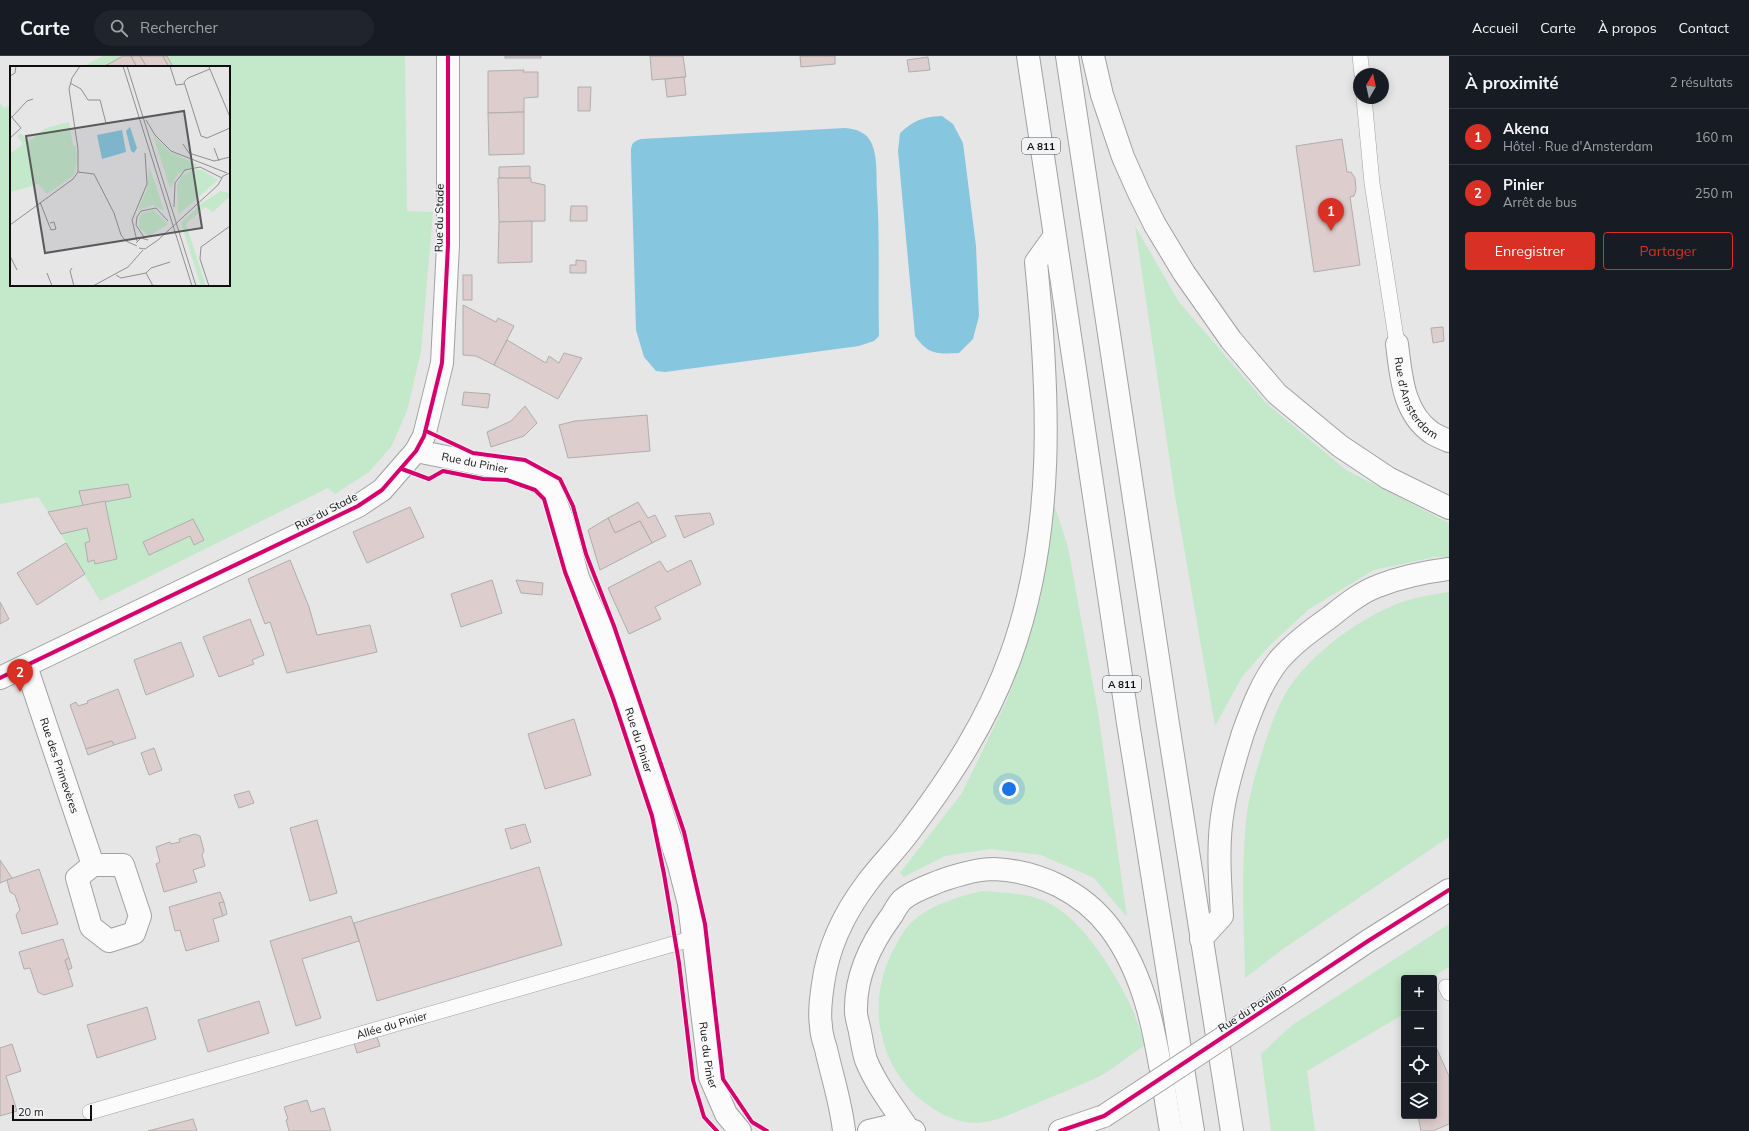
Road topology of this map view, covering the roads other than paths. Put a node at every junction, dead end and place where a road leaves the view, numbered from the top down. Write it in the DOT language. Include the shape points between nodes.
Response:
graph roads {
  1 [pos="448,56"];
  2 [pos="1028,56"];
  3 [pos="1067,56"];
  4 [pos="1093,56"];
  5 [pos="1360,56"];
  6 [pos="1361,68"];
  7 [pos="1365,104"];
  8 [pos="1054,237"];
  9 [pos="1397,344"];
  10 [pos="1449,441"];
  11 [pos="416,451"];
  12 [pos="1449,508"];
  13 [pos="1449,569"];
  14 [pos="26,666"];
  15 [pos="0,678"];
  16 [pos="93,865"];
  17 [pos="1449,890"];
  18 [pos="694,938"];
  19 [pos="1201,939"];
  20 [pos="90,1112"];
  21 [pos="1104,1116"];
  22 [pos="911,1130"];
  23 [pos="740,1131"];
  24 [pos="844,1131"];
  25 [pos="869,1131"];
  26 [pos="1060,1131"];
  27 [pos="1088,1131"];
  28 [pos="1171,1131"];
  29 [pos="1193,1131"];
  30 [pos="1232,1131"];
  1 -- 11 [label="main road, Rue du Stade" via="448,245 442,363 424,436"];
  2 -- 8 [label="main road, A 811"];
  3 -- 19 [label="main road"];
  4 -- 12 [label="main road" via="1102,95 1123,157 1139,193 1184,273 1231,340 1277,394 1340,446 1388,478"];
  5 -- 6 [label="lane"];
  7 -- 9 [label="lane" via="1372,183"];
  8 -- 24 [label="main road" via="1036,262 1047,416 1039,534 1029,590 1011,656 979,726 949,776 908,834 868,881 844,917 831,953 823,984 820,1025 841,1107"];
  8 -- 29 [label="main road, A 811"];
  9 -- 10 [label="main road, Rue d'Amsterdam" via="1403,390 1415,415 1432,433"];
  11 -- 14 [label="main road, Rue du Stade" via="382,490 358,506"];
  11 -- 18 [label="main road, Rue du Pinier" via="521,472 552,488 578,578 608,644 679,865"];
  13 -- 19 [label="main road" via="1424,572 1377,586 1343,606 1306,634 1275,666 1251,709 1232,766 1220,843 1222,916"];
  14 -- 15 [label="main road, Rue du Stade"];
  14 -- 16 [label="main road, Rue des Primevères"];
  17 -- 21 [label="main road, Rue du Pavillon, bridge"];
  18 -- 20 [label="lane, Allée du Pinier"];
  18 -- 23 [label="main road, Rue du Pinier" via="710,1077 726,1114"];
  19 -- 30 [label="main road"];
  21 -- 26 [label="main road, Rue du Pavillon"];
  21 -- 27 [label="main road, Rue du Pavillon"];
  22 -- 25 [label="main road" via="890,1126"];
  22 -- 28 [label="main road" via="879,1086 866,1058 855,1009 865,962 877,935 903,900 927,886 959,874 994,869 1058,884 1088,903 1110,927 1126,953 1151,1019"];
}
